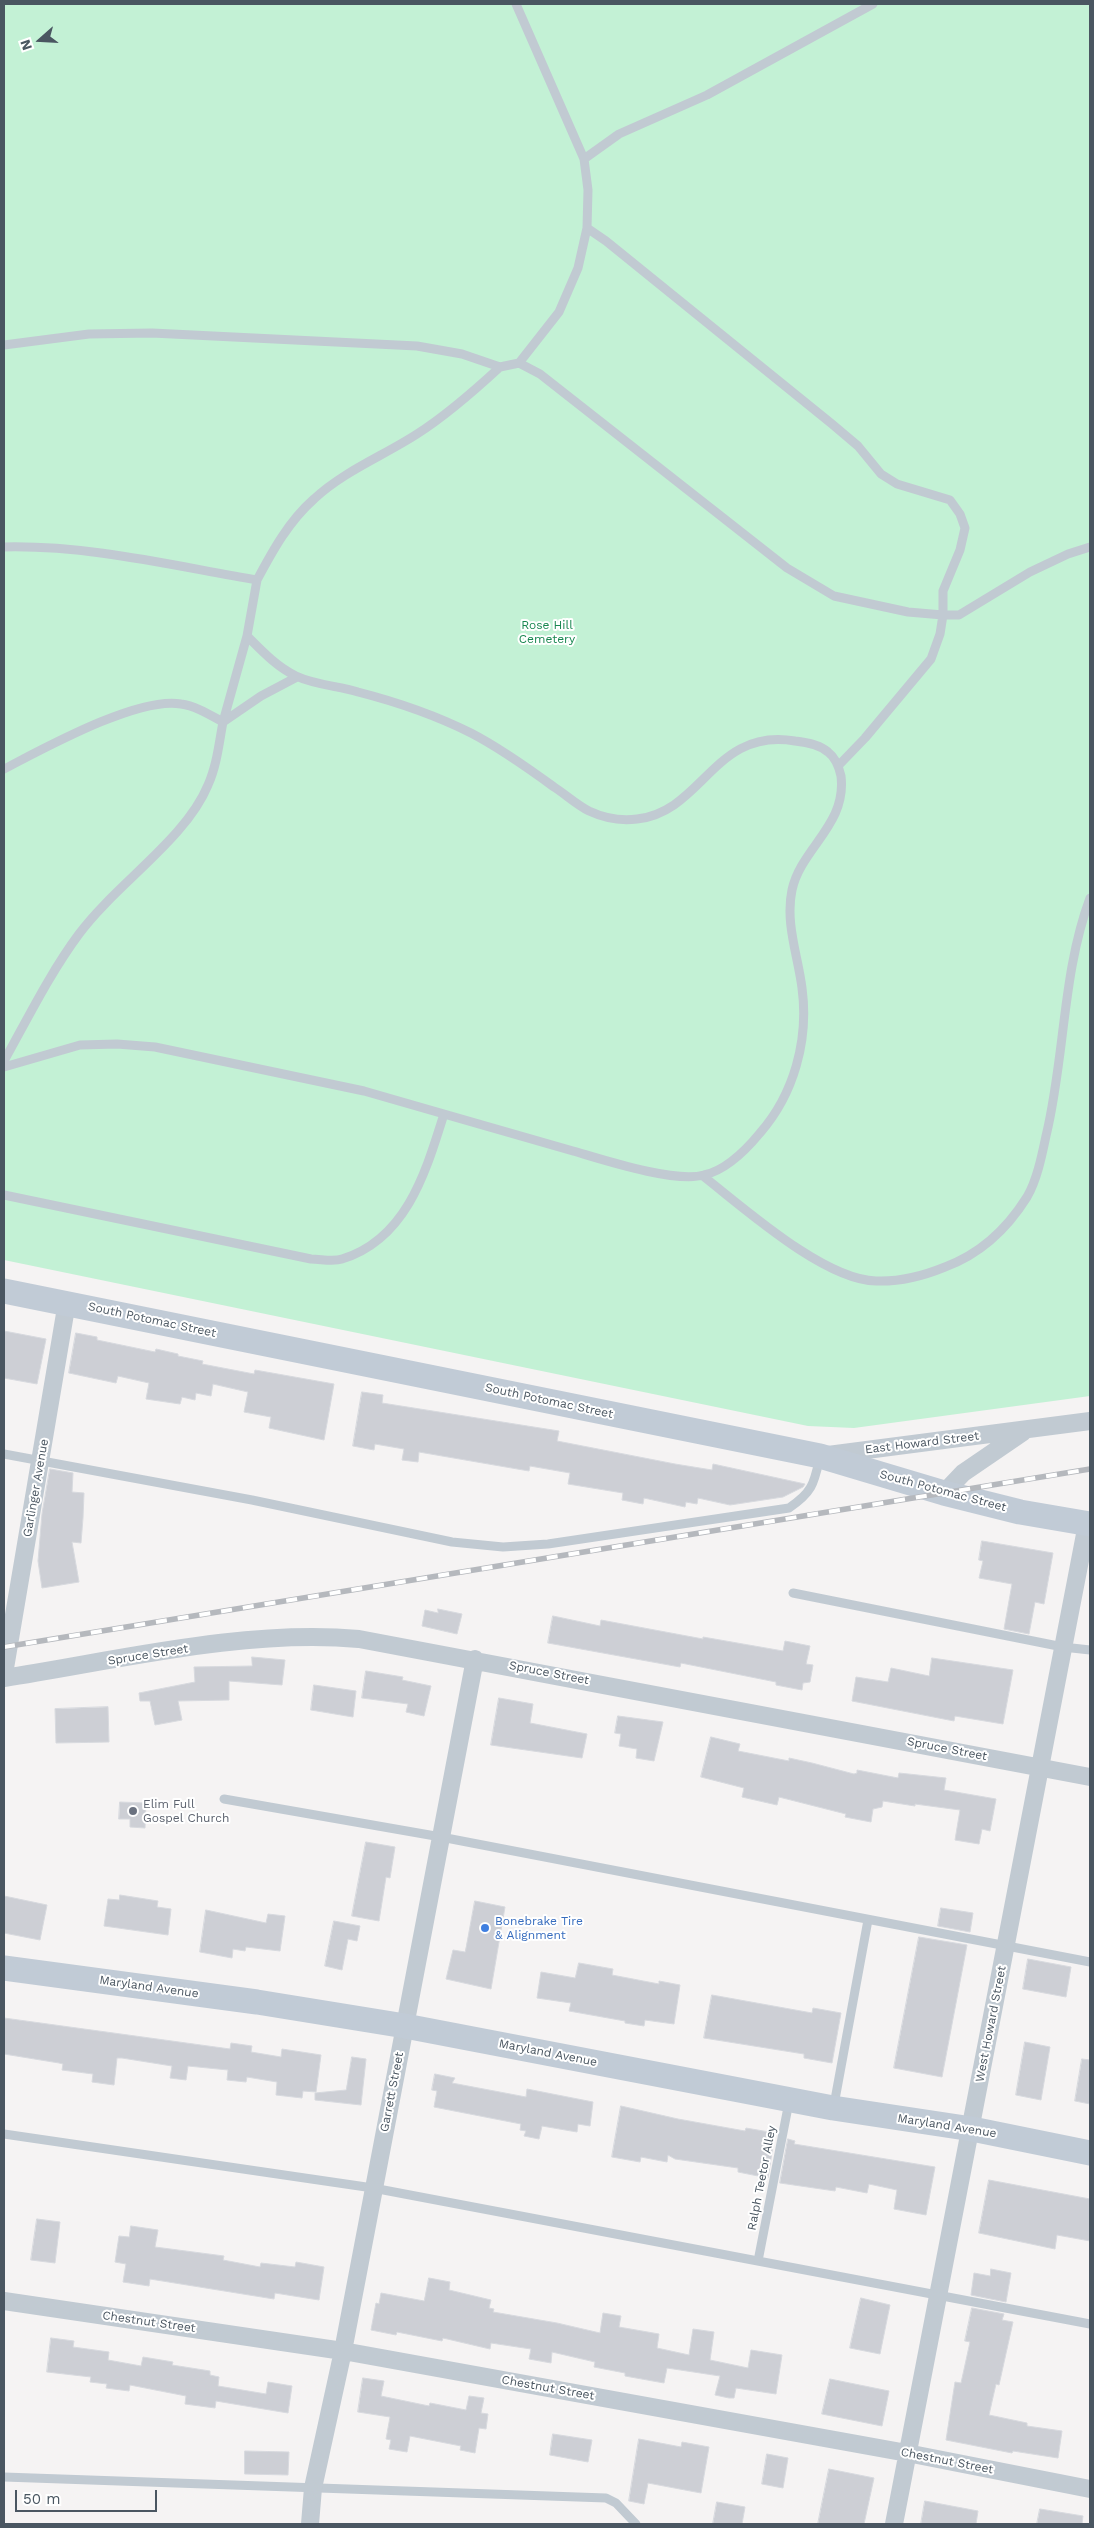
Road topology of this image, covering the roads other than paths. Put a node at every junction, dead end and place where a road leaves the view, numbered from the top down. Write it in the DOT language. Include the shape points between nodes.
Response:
graph roads {
  1 [pos="516,4"];
  2 [pos="873,4"];
  3 [pos="584,159"];
  4 [pos="587,228"];
  5 [pos="4,345"];
  6 [pos="519,363"];
  7 [pos="500,367"];
  8 [pos="4,547"];
  9 [pos="1090,547"];
  10 [pos="258,580"];
  11 [pos="943,615"];
  12 [pos="247,636"];
  13 [pos="297,677"];
  14 [pos="223,722"];
  15 [pos="839,765"];
  16 [pos="4,769"];
  17 [pos="1090,898"];
  18 [pos="4,1061"];
  19 [pos="4,1067"];
  20 [pos="444,1114"];
  21 [pos="703,1176"];
  22 [pos="4,1195"];
  23 [pos="4,1291"];
  24 [pos="67,1302"];
  25 [pos="1090,1421"];
  26 [pos="1025,1430"];
  27 [pos="4,1454"];
  28 [pos="820,1456"];
  29 [pos="42,1460"];
  30 [pos="944,1493"];
  31 [pos="1089,1520"];
  32 [pos="793,1593"];
  33 [pos="1063,1647"];
  34 [pos="1090,1650"];
  35 [pos="475,1659"];
  36 [pos="4,1674"];
  37 [pos="4,1678"];
  38 [pos="1040,1767"];
  39 [pos="1090,1777"];
  40 [pos="224,1799"];
  41 [pos="441,1837"];
  42 [pos="868,1920"];
  43 [pos="1006,1947"];
  44 [pos="1090,1962"];
  45 [pos="4,1968"];
  46 [pos="405,2026"];
  47 [pos="790,2099"];
  48 [pos="833,2108"];
  49 [pos="972,2129"];
  50 [pos="4,2134"];
  51 [pos="1090,2153"];
  52 [pos="373,2188"];
  53 [pos="758,2261"];
  54 [pos="939,2296"];
  55 [pos="4,2301"];
  56 [pos="1090,2324"];
  57 [pos="343,2351"];
  58 [pos="907,2453"];
  59 [pos="4,2477"];
  60 [pos="312,2488"];
  61 [pos="1090,2489"];
  62 [pos="310,2524"];
  63 [pos="636,2524"];
  64 [pos="894,2524"];
  1 -- 3 [label="lane"];
  2 -- 3 [label="lane" via="707,95 619,134"];
  3 -- 4 [label="lane" via="588,190"];
  4 -- 6 [label="lane" via="578,268 559,312"];
  4 -- 11 [label="lane" via="832,424 858,446 881,474 897,484 950,500 966,528 943,591"];
  5 -- 7 [label="lane" via="89,334 152,332 416,346 462,354"];
  6 -- 7 [label="lane"];
  6 -- 11 [label="lane" via="540,374 787,568 834,596 908,612"];
  7 -- 10 [label="lane" via="418,434 346,475 314,498 292,522"];
  8 -- 10 [label="lane" via="94,552"];
  9 -- 11 [label="lane" via="1030,572 959,615"];
  10 -- 12 [label="lane"];
  11 -- 15 [label="lane" via="931,659"];
  12 -- 13 [label="lane"];
  12 -- 14 [label="lane"];
  13 -- 14 [label="lane"];
  13 -- 15 [label="lane" via="357,691 432,715 474,734 588,811 614,820 640,819 663,811 685,796 740,747 760,740 782,738 808,743 828,752"];
  14 -- 16 [label="lane" via="181,704 160,703 131,710"];
  14 -- 18 [label="lane" via="208,785 196,809 106,901 79,934 49,978"];
  15 -- 21 [label="lane" via="842,788 838,813 793,887 790,911 803,990 804,1027 788,1092 770,1122 749,1146 726,1166"];
  17 -- 21 [label="lane" via="1082,919 1053,1109 1041,1156 1028,1196 990,1243 955,1264 919,1277 874,1281 841,1273 815,1258 775,1232"];
  19 -- 20 [label="lane" via="80,1045 156,1047 364,1091"];
  20 -- 21 [label="lane" via="626,1166 669,1175"];
  20 -- 22 [label="lane" via="426,1172 414,1198 394,1225 369,1248 340,1260 312,1259"];
  23 -- 24 [label="main road, South Potomac Street"];
  24 -- 28 [label="main road, South Potomac Street"];
  24 -- 29 [label="street, Garlinger Avenue"];
  25 -- 26 [label="street, East Howard Street"];
  26 -- 28 [label="street, East Howard Street"];
  26 -- 30 [label="street, East Howard Street" via="962,1473"];
  27 -- 29 [label="lane"];
  28 -- 29 [label="lane" via="813,1487 789,1508 548,1544 503,1547 452,1542"];
  28 -- 30 [label="main road, South Potomac Street"];
  29 -- 36 [label="street, Garlinger Avenue"];
  30 -- 31 [label="main road, South Potomac Street" via="1020,1512"];
  31 -- 33 [label="street, West Howard Street"];
  32 -- 33 [label="lane"];
  33 -- 34 [label="lane"];
  33 -- 38 [label="street, West Howard Street"];
  35 -- 37 [label="street, Spruce Street" via="360,1639 316,1636 220,1644"];
  35 -- 38 [label="street, Spruce Street"];
  35 -- 41 [label="street, Garrett Street"];
  38 -- 39 [label="street, Spruce Street"];
  38 -- 43 [label="street, West Howard Street"];
  40 -- 41 [label="lane"];
  41 -- 42 [label="lane"];
  41 -- 46 [label="street, Garrett Street"];
  42 -- 43 [label="lane"];
  42 -- 48 [label="lane"];
  43 -- 44 [label="lane"];
  43 -- 49 [label="street, West Howard Street"];
  45 -- 46 [label="main road, Maryland Avenue" via="257,2002"];
  46 -- 47 [label="main road, Maryland Avenue"];
  46 -- 52 [label="street, Garrett Street"];
  47 -- 48 [label="main road, Maryland Avenue"];
  47 -- 53 [label="lane, Ralph Teetor Alley"];
  48 -- 49 [label="main road, Maryland Avenue"];
  49 -- 51 [label="main road, Maryland Avenue"];
  49 -- 54 [label="street, West Howard Street"];
  50 -- 52 [label="lane"];
  52 -- 53 [label="lane"];
  52 -- 57 [label="street, Garrett Street"];
  53 -- 54 [label="lane"];
  54 -- 56 [label="lane"];
  54 -- 58 [label="street, West Howard Street"];
  55 -- 57 [label="street, Chestnut Street"];
  57 -- 58 [label="street, Chestnut Street"];
  57 -- 60 [label="street, Garrett Street"];
  58 -- 61 [label="street, Chestnut Street"];
  58 -- 64 [label="street, West Howard Street"];
  59 -- 60 [label="lane"];
  60 -- 62 [label="street, Garrett Street"];
  60 -- 63 [label="lane" via="606,2498 616,2503"];
}
